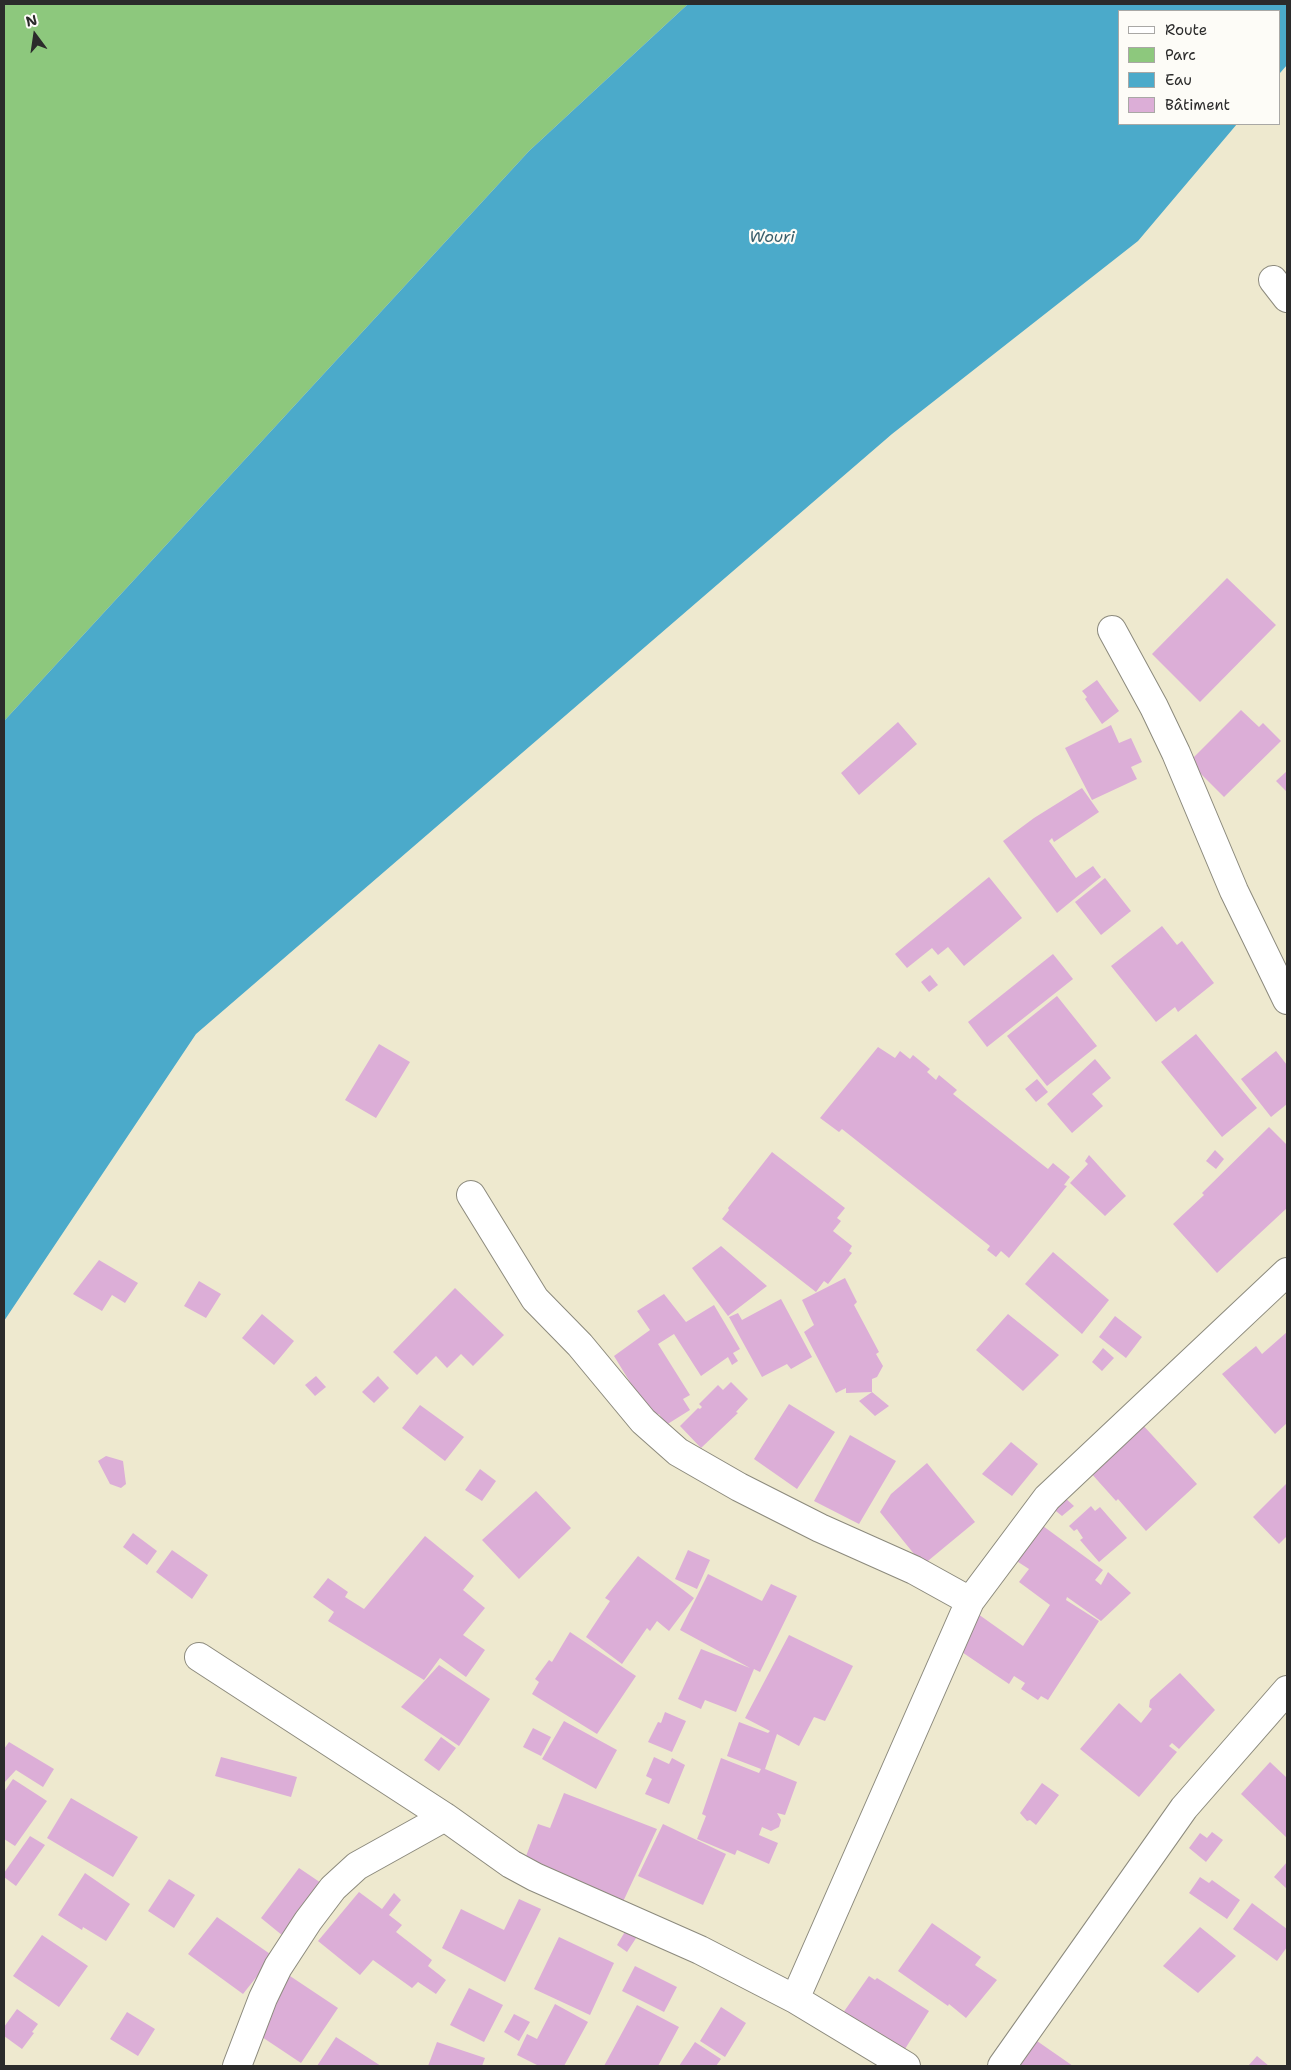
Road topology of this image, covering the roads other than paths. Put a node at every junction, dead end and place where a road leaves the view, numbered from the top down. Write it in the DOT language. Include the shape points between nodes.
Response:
graph roads {
  1 [pos="1112,630"];
  2 [pos="1287,1000"];
  3 [pos="471,1195"];
  4 [pos="1287,1272"];
  5 [pos="970,1601"];
  6 [pos="199,1657"];
  7 [pos="1287,1690"];
  8 [pos="444,1817"];
  9 [pos="795,1999"];
  10 [pos="237,2066"];
  11 [pos="906,2066"];
  12 [pos="1002,2066"];
  1 -- 2 [label="street" via="1176,753 1234,890"];
  3 -- 5 [label="street" via="535,1299 580,1346 643,1421 678,1452 739,1487 914,1570"];
  4 -- 5 [label="street" via="1048,1498"];
  5 -- 9 [label="street"];
  6 -- 8 [label="street"];
  7 -- 12 [label="street" via="1184,1808"];
  8 -- 9 [label="street" via="535,1877 700,1950"];
  8 -- 10 [label="street" via="357,1866 333,1888 278,1967"];
  9 -- 11 [label="street"];
}
